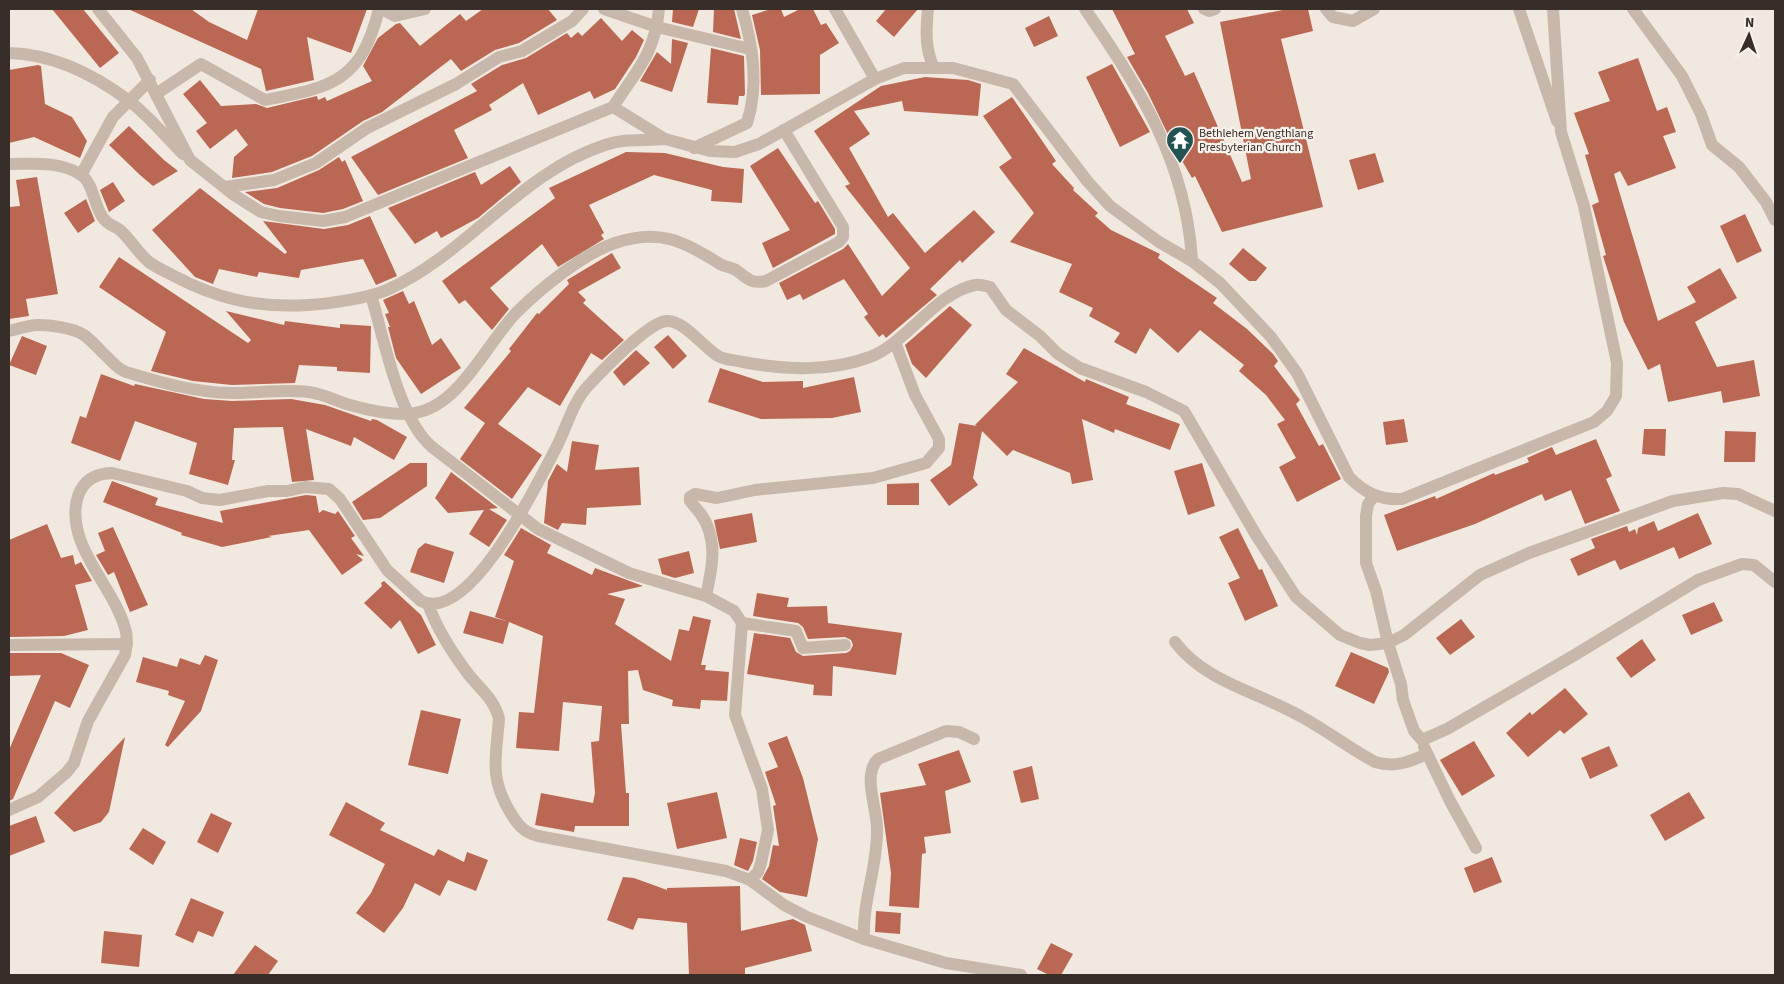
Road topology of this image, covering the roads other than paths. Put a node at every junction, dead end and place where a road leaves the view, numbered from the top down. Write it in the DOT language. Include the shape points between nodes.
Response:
graph roads {
  1 [pos="98,9"];
  2 [pos="380,9"];
  3 [pos="425,9"];
  4 [pos="582,9"];
  5 [pos="604,9"];
  6 [pos="659,9"];
  7 [pos="742,9"];
  8 [pos="836,9"];
  9 [pos="928,9"];
  10 [pos="1085,9"];
  11 [pos="1204,9"];
  12 [pos="1215,9"];
  13 [pos="1326,9"];
  14 [pos="1374,9"];
  15 [pos="1519,9"];
  16 [pos="1553,9"];
  17 [pos="1633,9"];
  18 [pos="657,27"];
  19 [pos="750,49"];
  20 [pos="9,53"];
  21 [pos="933,66"];
  22 [pos="875,79"];
  23 [pos="150,80"];
  24 [pos="156,94"];
  25 [pos="129,101"];
  26 [pos="613,106"];
  27 [pos="784,130"];
  28 [pos="1562,132"];
  29 [pos="665,139"];
  30 [pos="694,148"];
  31 [pos="190,160"];
  32 [pos="9,164"];
  33 [pos="81,175"];
  34 [pos="225,187"];
  35 [pos="1775,220"];
  36 [pos="1192,261"];
  37 [pos="371,295"];
  38 [pos="9,331"];
  39 [pos="895,342"];
  40 [pos="407,414"];
  41 [pos="1374,496"];
  42 [pos="1775,511"];
  43 [pos="519,514"];
  44 [pos="1775,582"];
  45 [pos="706,596"];
  46 [pos="428,604"];
  47 [pos="742,623"];
  48 [pos="1175,642"];
  49 [pos="1388,643"];
  50 [pos="127,644"];
  51 [pos="9,645"];
  52 [pos="844,645"];
  53 [pos="974,738"];
  54 [pos="1422,740"];
  55 [pos="1427,754"];
  56 [pos="9,810"];
  57 [pos="1476,848"];
  58 [pos="750,880"];
  59 [pos="864,938"];
  60 [pos="1021,975"];
  1 -- 23 [label="street" via="120,34"];
  2 -- 3 [label="street" via="395,16"];
  2 -- 24 [label="street" via="363,55 342,78 314,91 265,100 201,64"];
  4 -- 34 [label="street" via="572,21 522,51 499,57 456,84 366,128 316,163 274,180"];
  5 -- 18 [label="street"];
  6 -- 18 [label="street"];
  7 -- 19 [label="street"];
  8 -- 22 [label="street"];
  9 -- 21 [label="street" via="925,34"];
  10 -- 36 [label="street" via="1139,89 1164,143 1181,188 1191,237"];
  11 -- 12 [label="street"];
  13 -- 14 [label="street" via="1333,17 1353,21"];
  15 -- 28 [label="street"];
  16 -- 28 [label="street"];
  17 -- 35 [label="street" via="1682,76 1712,146 1739,167 1766,202"];
  18 -- 19 [label="street"];
  18 -- 26 [label="street" via="651,49"];
  19 -- 30 [label="street" via="755,83 747,123"];
  20 -- 25 [label="street" via="57,60"];
  21 -- 22 [label="street" via="904,68"];
  21 -- 36 [label="street" via="1013,84 1110,206"];
  22 -- 27 [label="street"];
  23 -- 24 [label="street"];
  23 -- 25 [label="street"];
  24 -- 31 [label="street"];
  25 -- 31 [label="street"];
  25 -- 33 [label="street" via="113,117"];
  26 -- 29 [label="street"];
  26 -- 34 [label="street" via="345,217 323,221 261,212"];
  27 -- 30 [label="street" via="759,144 735,152"];
  27 -- 40 [label="street" via="843,227 843,237 839,242 819,255 757,283 751,283 734,269 722,266 695,247 671,238 642,237 614,243 552,282 518,312 471,372 444,399 425,410"];
  28 -- 41 [label="street" via="1584,206 1616,362 1616,396 1594,422 1402,499"];
  29 -- 30 [label="street"];
  29 -- 37 [label="street" via="627,139 606,144 552,169 416,274"];
  31 -- 34 [label="street"];
  32 -- 33 [label="street" via="58,166"];
  33 -- 37 [label="street" via="89,184 106,222 119,229 149,262 204,291 245,302 277,305 309,305"];
  36 -- 41 [label="street" via="1220,283 1286,354 1349,476"];
  37 -- 40 [label="street"];
  38 -- 40 [label="street" via="38,325 79,332 123,371 178,385 226,392 319,394 349,405"];
  39 -- 43 [label="street" via="875,355 850,364 827,368 765,366 719,357 675,322 654,325 586,388"];
  39 -- 45 [label="street" via="915,395 939,439 935,454 926,463 873,478 755,490 717,498 695,494 690,497 711,535 714,561"];
  39 -- 49 [label="street" via="951,296 976,285 990,287 1006,310 1058,354 1080,368 1146,392 1184,411 1296,597 1340,635 1370,645"];
  40 -- 43 [label="street" via="421,438"];
  41 -- 49 [label="street" via="1368,504 1366,516 1366,563"];
  42 -- 49 [label="street" via="1738,494 1723,493 1674,501 1529,553 1480,576 1404,635"];
  43 -- 45 [label="street" via="538,529 629,573"];
  43 -- 46 [label="street" via="479,575 447,601"];
  44 -- 54 [label="street" via="1754,565 1742,564 1698,580 1556,666"];
  45 -- 47 [label="street" via="734,611"];
  46 -- 50 [label="street" via="387,570 340,499 329,489 305,487 220,500 112,473 102,474 82,485 76,516 80,538 125,626"];
  46 -- 58 [label="street" via="460,662 489,696 497,711 495,780 501,796 524,832 726,871"];
  47 -- 52 [label="street" via="796,631 804,648"];
  47 -- 58 [label="street" via="735,714 762,789 768,830 758,872"];
  48 -- 55 [label="street" via="1182,652 1216,677 1300,716 1375,762 1399,764"];
  49 -- 54 [label="street" via="1403,700 1414,731"];
  50 -- 51 [label="street"];
  50 -- 56 [label="street" via="119,669 84,730 74,763 50,789"];
  53 -- 59 [label="street" via="946,731 878,759 872,765 869,779 877,828 876,859 865,913"];
  54 -- 55 [label="street"];
  55 -- 57 [label="street"];
  58 -- 59 [label="street" via="792,909"];
  59 -- 60 [label="street" via="946,963"];
}
